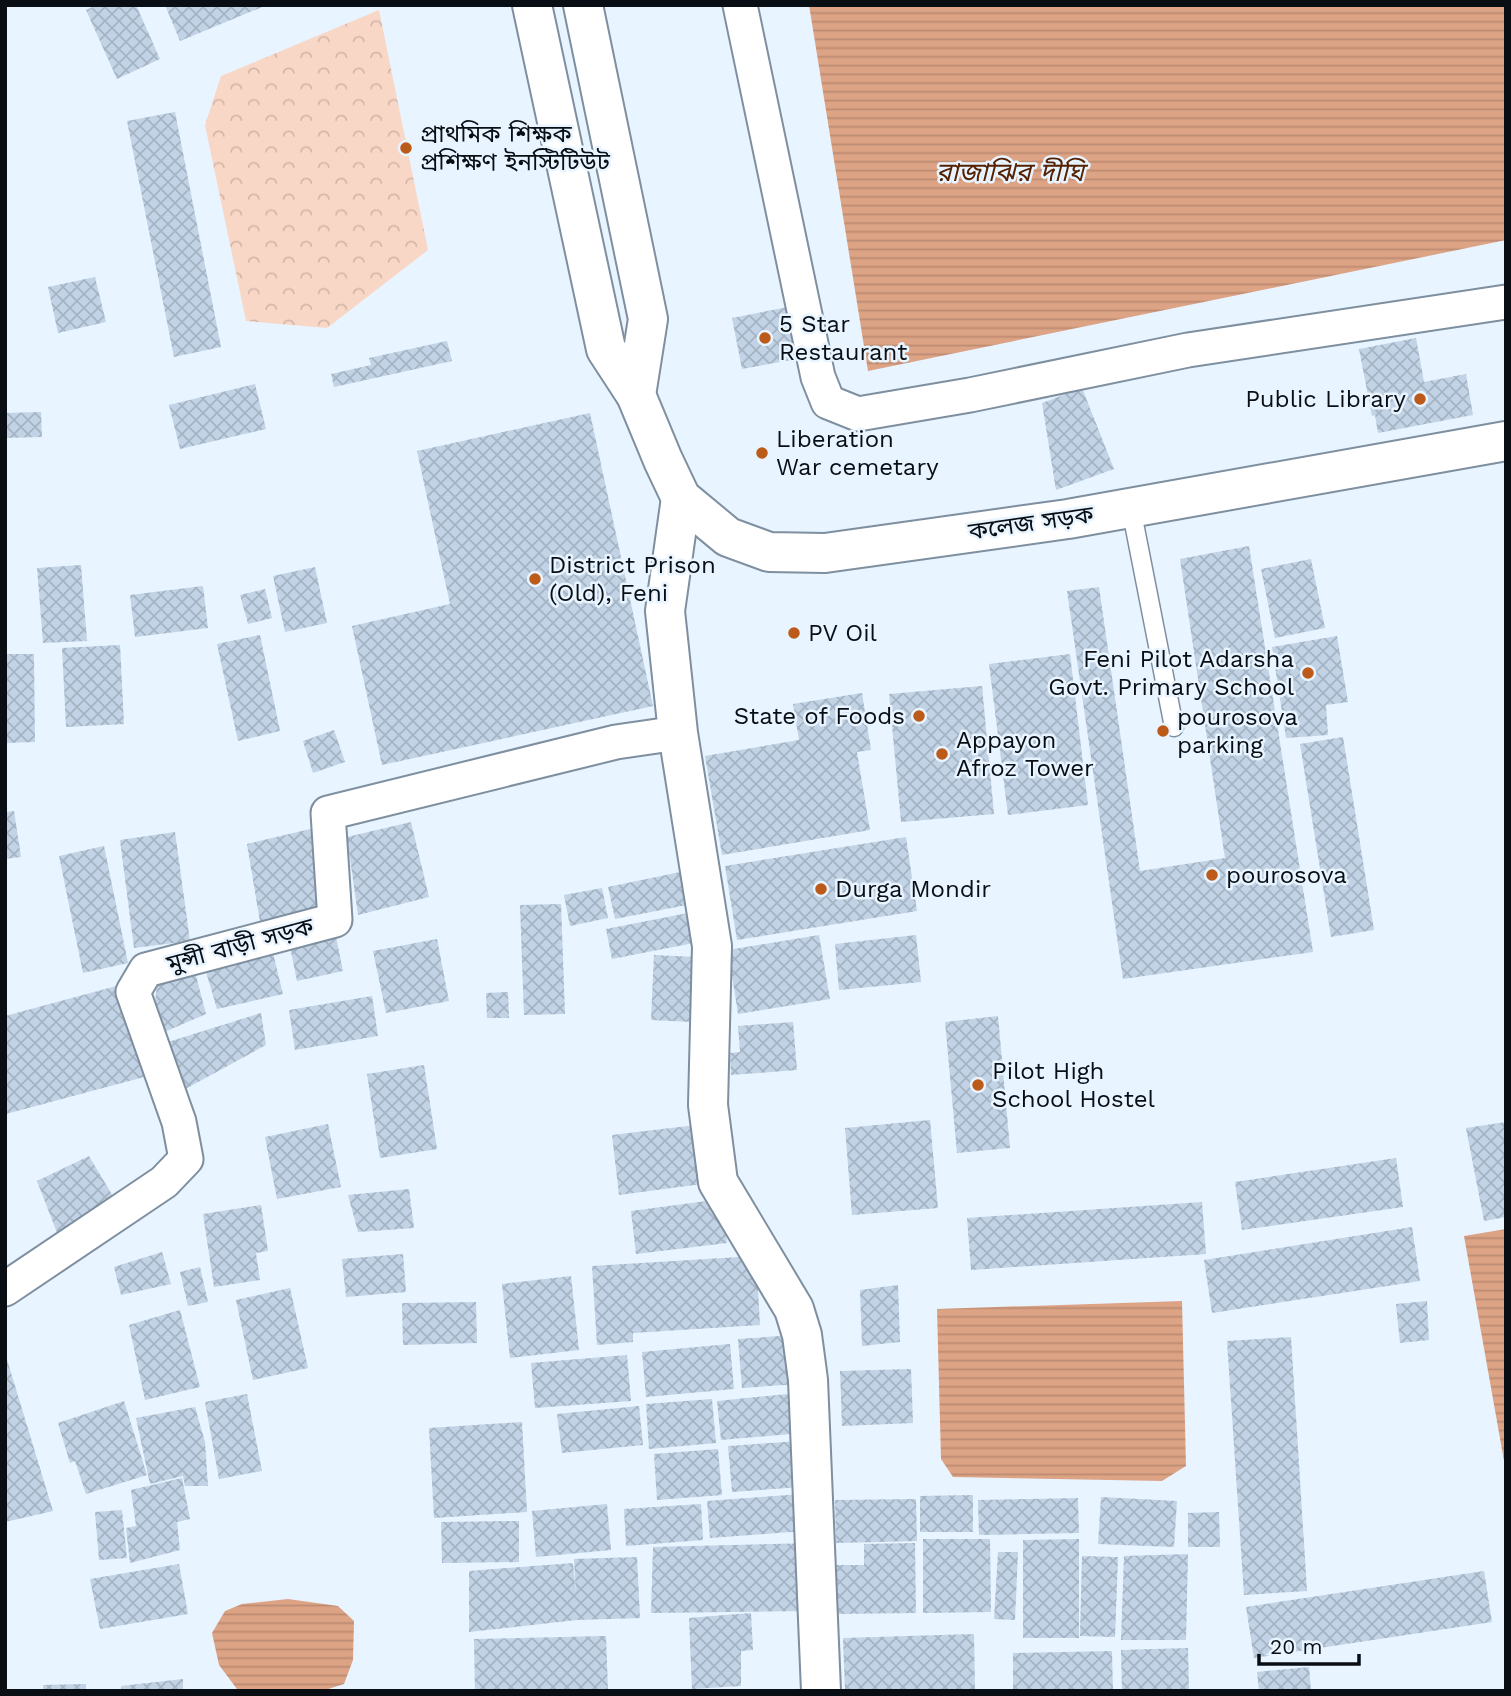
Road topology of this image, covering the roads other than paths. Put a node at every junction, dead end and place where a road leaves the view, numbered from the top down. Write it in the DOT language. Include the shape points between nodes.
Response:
graph roads {
  1 [pos="532,5"];
  2 [pos="583,5"];
  3 [pos="740,5"];
  4 [pos="1506,302"];
  5 [pos="636,395"];
  6 [pos="1506,441"];
  7 [pos="681,498"];
  8 [pos="1131,508"];
  9 [pos="1174,727"];
  10 [pos="678,733"];
  11 [pos="5,1289"];
  12 [pos="821,1691"];
  1 -- 5 [label="main road, কলেজ সড়ক" via="606,349"];
  2 -- 5 [label="main road" via="648,319"];
  3 -- 4 [label="street" via="818,377 828,402 858,414 1188,351"];
  5 -- 7 [label="main road, কলেজ সড়ক"];
  6 -- 8 [label="main road, কলেজ সড়ক"];
  7 -- 8 [label="main road, কলেজ সড়ক" via="728,537 769,552 825,553"];
  7 -- 10 [label="main road" via="665,611"];
  8 -- 9 [label="lane"];
  10 -- 11 [label="street, মুন্সী বাড়ী সড়ক" via="617,742 328,813 335,920 146,970 133,992 179,1122 186,1159 164,1182"];
  10 -- 12 [label="main road" via="712,946 708,1105 718,1182 794,1309 802,1335 808,1380"];
}
